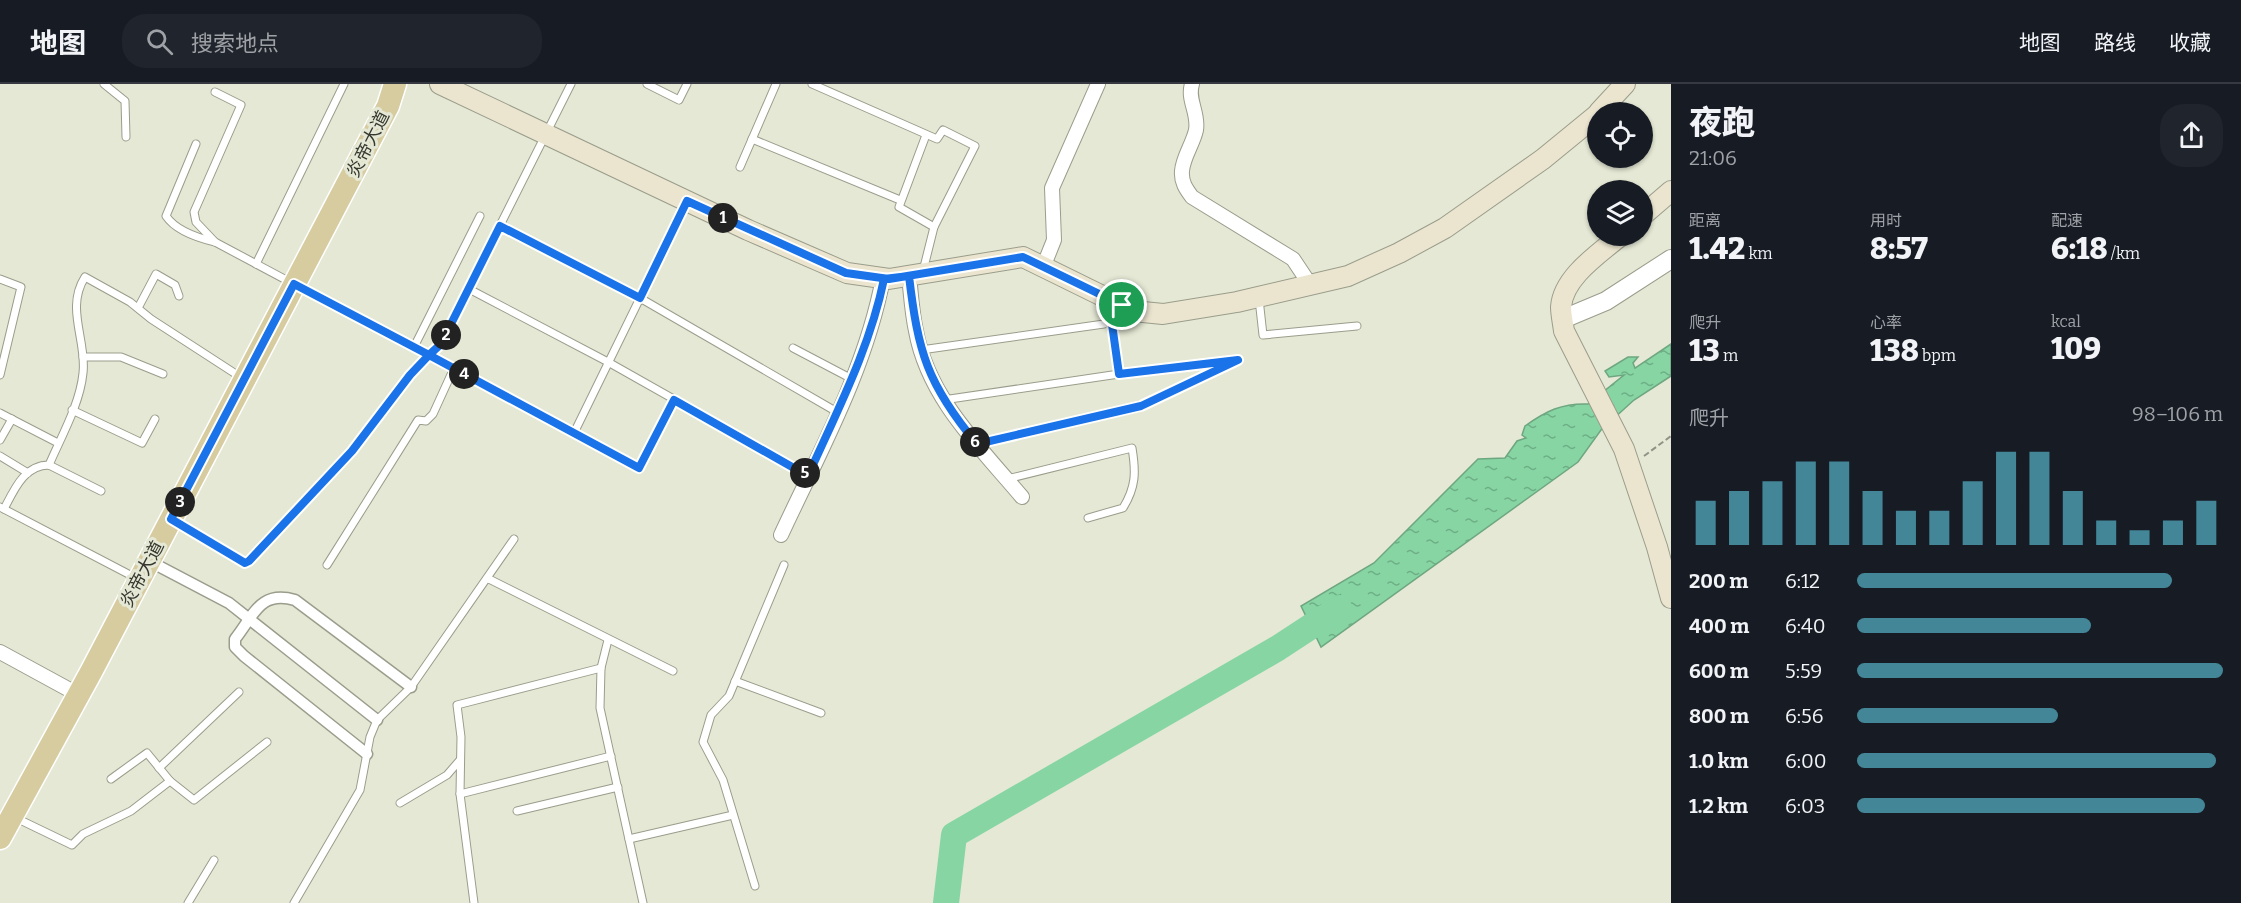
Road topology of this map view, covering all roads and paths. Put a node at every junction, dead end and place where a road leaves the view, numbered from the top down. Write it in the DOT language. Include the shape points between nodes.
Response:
graph roads {
  1 [pos="104,84"];
  2 [pos="344,84"];
  3 [pos="395,84"];
  4 [pos="440,84"];
  5 [pos="571,84"];
  6 [pos="647,84"];
  7 [pos="687,84"];
  8 [pos="776,84"];
  9 [pos="812,84"];
  10 [pos="1098,84"];
  11 [pos="1192,84"];
  12 [pos="1625,84"];
  13 [pos="215,92"];
  14 [pos="1608,102"];
  15 [pos="1587,122"];
  16 [pos="546,134"];
  17 [pos="926,135"];
  18 [pos="126,137"];
  19 [pos="752,139"];
  20 [pos="196,144"];
  21 [pos="740,167"];
  22 [pos="1671,191"];
  23 [pos="900,200"];
  24 [pos="687,201"];
  25 [pos="1653,207"];
  26 [pos="480,216"];
  27 [pos="500,226"];
  28 [pos="934,227"];
  29 [pos="215,242"];
  30 [pos="1608,246"];
  31 [pos="1671,259"];
  32 [pos="256,264"];
  33 [pos="1044,265"];
  34 [pos="916,275"];
  35 [pos="0,279"];
  36 [pos="884,279"];
  37 [pos="1309,283"];
  38 [pos="294,284"];
  39 [pos="469,289"];
  40 [pos="179,296"];
  41 [pos="1258,297"];
  42 [pos="640,298"];
  43 [pos="138,308"];
  44 [pos="1116,311"];
  45 [pos="1563,319"];
  46 [pos="1358,326"];
  47 [pos="414,347"];
  48 [pos="793,348"];
  49 [pos="921,350"];
  50 [pos="429,355"];
  51 [pos="83,357"];
  52 [pos="608,362"];
  53 [pos="454,368"];
  54 [pos="163,374"];
  55 [pos="1119,374"];
  56 [pos="0,375"];
  57 [pos="852,378"];
  58 [pos="244,380"];
  59 [pos="674,400"];
  60 [pos="943,400"];
  61 [pos="72,410"];
  62 [pos="837,412"];
  63 [pos="0,413"];
  64 [pos="12,419"];
  65 [pos="155,419"];
  66 [pos="574,433"];
  67 [pos="1671,436"];
  68 [pos="0,440"];
  69 [pos="58,443"];
  70 [pos="977,444"];
  71 [pos="0,456"];
  72 [pos="1627,458"];
  73 [pos="49,465"];
  74 [pos="28,473"];
  75 [pos="808,476"];
  76 [pos="1007,479"];
  77 [pos="101,491"];
  78 [pos="1022,497"];
  79 [pos="2,508"];
  80 [pos="1088,518"];
  81 [pos="171,519"];
  82 [pos="781,536"];
  83 [pos="514,539"];
  84 [pos="327,565"];
  85 [pos="784,565"];
  86 [pos="144,570"];
  87 [pos="489,579"];
  88 [pos="1671,598"];
  89 [pos="250,620"];
  90 [pos="608,640"];
  91 [pos="0,652"];
  92 [pos="601,668"];
  93 [pos="673,671"];
  94 [pos="735,681"];
  95 [pos="411,687"];
  96 [pos="239,692"];
  97 [pos="79,694"];
  98 [pos="821,713"];
  99 [pos="377,720"];
  100 [pos="267,742"];
  101 [pos="367,754"];
  102 [pos="611,756"];
  103 [pos="460,760"];
  104 [pos="159,768"];
  105 [pos="111,779"];
  106 [pos="170,781"];
  107 [pos="618,787"];
  108 [pos="460,794"];
  109 [pos="400,803"];
  110 [pos="518,811"];
  111 [pos="733,815"];
  112 [pos="12,816"];
  113 [pos="0,838"];
  114 [pos="629,839"];
  115 [pos="214,860"];
  116 [pos="755,886"];
  117 [pos="188,903"];
  118 [pos="294,903"];
  119 [pos="474,903"];
  120 [pos="643,903"];
  1 -- 18 [label="lane" via="125,101"];
  2 -- 32 [label="lane"];
  3 -- 38 [label="main road, 炎帝大道" via="388,106"];
  4 -- 16 [label="main road"];
  5 -- 16 [label="lane"];
  6 -- 7 [label="lane" via="680,100"];
  8 -- 19 [label="lane"];
  9 -- 17 [label="lane"];
  10 -- 33 [label="street" via="1052,188 1054,240"];
  11 -- 37 [label="street" via="1196,130 1182,170 1184,186 1192,197 1293,259"];
  12 -- 14 [label="main road"];
  13 -- 29 [label="lane" via="241,105 195,212 196,222"];
  15 -- 37 [label="main road" via="1543,159 1445,228 1348,276"];
  16 -- 24 [label="main road"];
  16 -- 27 [label="lane"];
  17 -- 23 [label="lane"];
  17 -- 28 [label="lane" via="937,139 943,130 975,146"];
  19 -- 21 [label="lane"];
  19 -- 23 [label="lane"];
  20 -- 29 [label="lane" via="166,216 171,224 189,234"];
  22 -- 25 [label="main road"];
  23 -- 28 [label="lane" via="899,207"];
  24 -- 36 [label="main road" via="846,273"];
  24 -- 42 [label="lane"];
  26 -- 47 [label="lane"];
  27 -- 39 [label="lane"];
  27 -- 42 [label="lane"];
  28 -- 34 [label="lane"];
  29 -- 32 [label="lane"];
  30 -- 45 [label="main road" via="1568,288 1561,306"];
  31 -- 45 [label="street" via="1606,301"];
  32 -- 38 [label="lane"];
  33 -- 34 [label="main road" via="1023,257"];
  33 -- 44 [label="main road"];
  34 -- 36 [label="main road"];
  34 -- 49 [label="street" via="916,332"];
  35 -- 56 [label="lane" via="21,287"];
  36 -- 57 [label="street" via="877,311"];
  37 -- 41 [label="main road"];
  38 -- 47 [label="lane"];
  38 -- 58 [label="main road, 炎帝大道"];
  39 -- 50 [label="lane" via="441,344"];
  39 -- 52 [label="lane"];
  40 -- 43 [label="lane" via="175,285 156,274"];
  41 -- 44 [label="main road" via="1163,314"];
  41 -- 46 [label="lane" via="1263,335"];
  42 -- 52 [label="lane"];
  42 -- 62 [label="lane"];
  43 -- 51 [label="lane" via="85,277 76,321"];
  43 -- 58 [label="lane"];
  44 -- 49 [label="lane" via="1104,324"];
  44 -- 55 [label="lane"];
  45 -- 72 [label="main road" via="1564,330"];
  47 -- 50 [label="lane"];
  48 -- 57 [label="lane"];
  49 -- 60 [label="street"];
  50 -- 53 [label="lane"];
  50 -- 81 [label="lane" via="352,451 249,561 245,563"];
  51 -- 54 [label="lane" via="121,357"];
  51 -- 61 [label="lane" via="83,374"];
  52 -- 59 [label="lane"];
  52 -- 66 [label="lane"];
  53 -- 66 [label="lane"];
  53 -- 84 [label="lane" via="433,414 426,421 418,420"];
  55 -- 60 [label="lane"];
  55 -- 70 [label="lane" via="1238,360 1141,406"];
  57 -- 62 [label="street"];
  58 -- 81 [label="main road, 炎帝大道"];
  59 -- 66 [label="lane" via="639,468"];
  59 -- 75 [label="lane"];
  60 -- 70 [label="street"];
  61 -- 65 [label="lane" via="142,443"];
  61 -- 69 [label="lane"];
  62 -- 75 [label="street"];
  63 -- 64 [label="lane"];
  64 -- 68 [label="lane"];
  64 -- 69 [label="lane"];
  67 -- 72 [label="path"];
  69 -- 73 [label="lane"];
  70 -- 76 [label="street"];
  71 -- 74 [label="lane"];
  72 -- 88 [label="main road"];
  73 -- 74 [label="lane" via="40,465"];
  73 -- 77 [label="lane"];
  74 -- 79 [label="lane"];
  75 -- 82 [label="street"];
  76 -- 78 [label="street"];
  76 -- 80 [label="lane" via="1132,448 1137,473 1133,492 1123,508"];
  79 -- 86 [label="lane"];
  81 -- 86 [label="main road, 炎帝大道"];
  83 -- 87 [label="lane"];
  85 -- 94 [label="lane"];
  86 -- 89 [label="street" via="229,603"];
  86 -- 97 [label="main road, 炎帝大道"];
  87 -- 90 [label="lane"];
  87 -- 95 [label="lane"];
  89 -- 95 [label="street" via="266,599 279,595 295,600"];
  89 -- 99 [label="street"];
  89 -- 101 [label="street" via="235,639 235,647"];
  90 -- 92 [label="lane"];
  90 -- 93 [label="lane"];
  91 -- 97 [label="street"];
  92 -- 102 [label="lane" via="600,708"];
  92 -- 103 [label="lane" via="457,705"];
  94 -- 98 [label="lane"];
  94 -- 111 [label="lane" via="729,696 711,715 703,742 723,780"];
  95 -- 99 [label="lane"];
  96 -- 104 [label="lane"];
  97 -- 112 [label="main road, 炎帝大道"];
  99 -- 101 [label="lane"];
  100 -- 106 [label="lane" via="195,800"];
  101 -- 118 [label="lane" via="360,790"];
  102 -- 107 [label="lane"];
  102 -- 108 [label="lane"];
  103 -- 108 [label="lane"];
  103 -- 109 [label="lane" via="447,775"];
  104 -- 105 [label="lane" via="147,753"];
  104 -- 106 [label="lane"];
  106 -- 112 [label="lane" via="131,811 83,834 72,845"];
  107 -- 110 [label="lane"];
  107 -- 114 [label="lane"];
  108 -- 119 [label="lane"];
  111 -- 114 [label="lane"];
  111 -- 116 [label="lane"];
  112 -- 113 [label="main road, 炎帝大道"];
  114 -- 120 [label="lane"];
  115 -- 117 [label="lane"];
}
